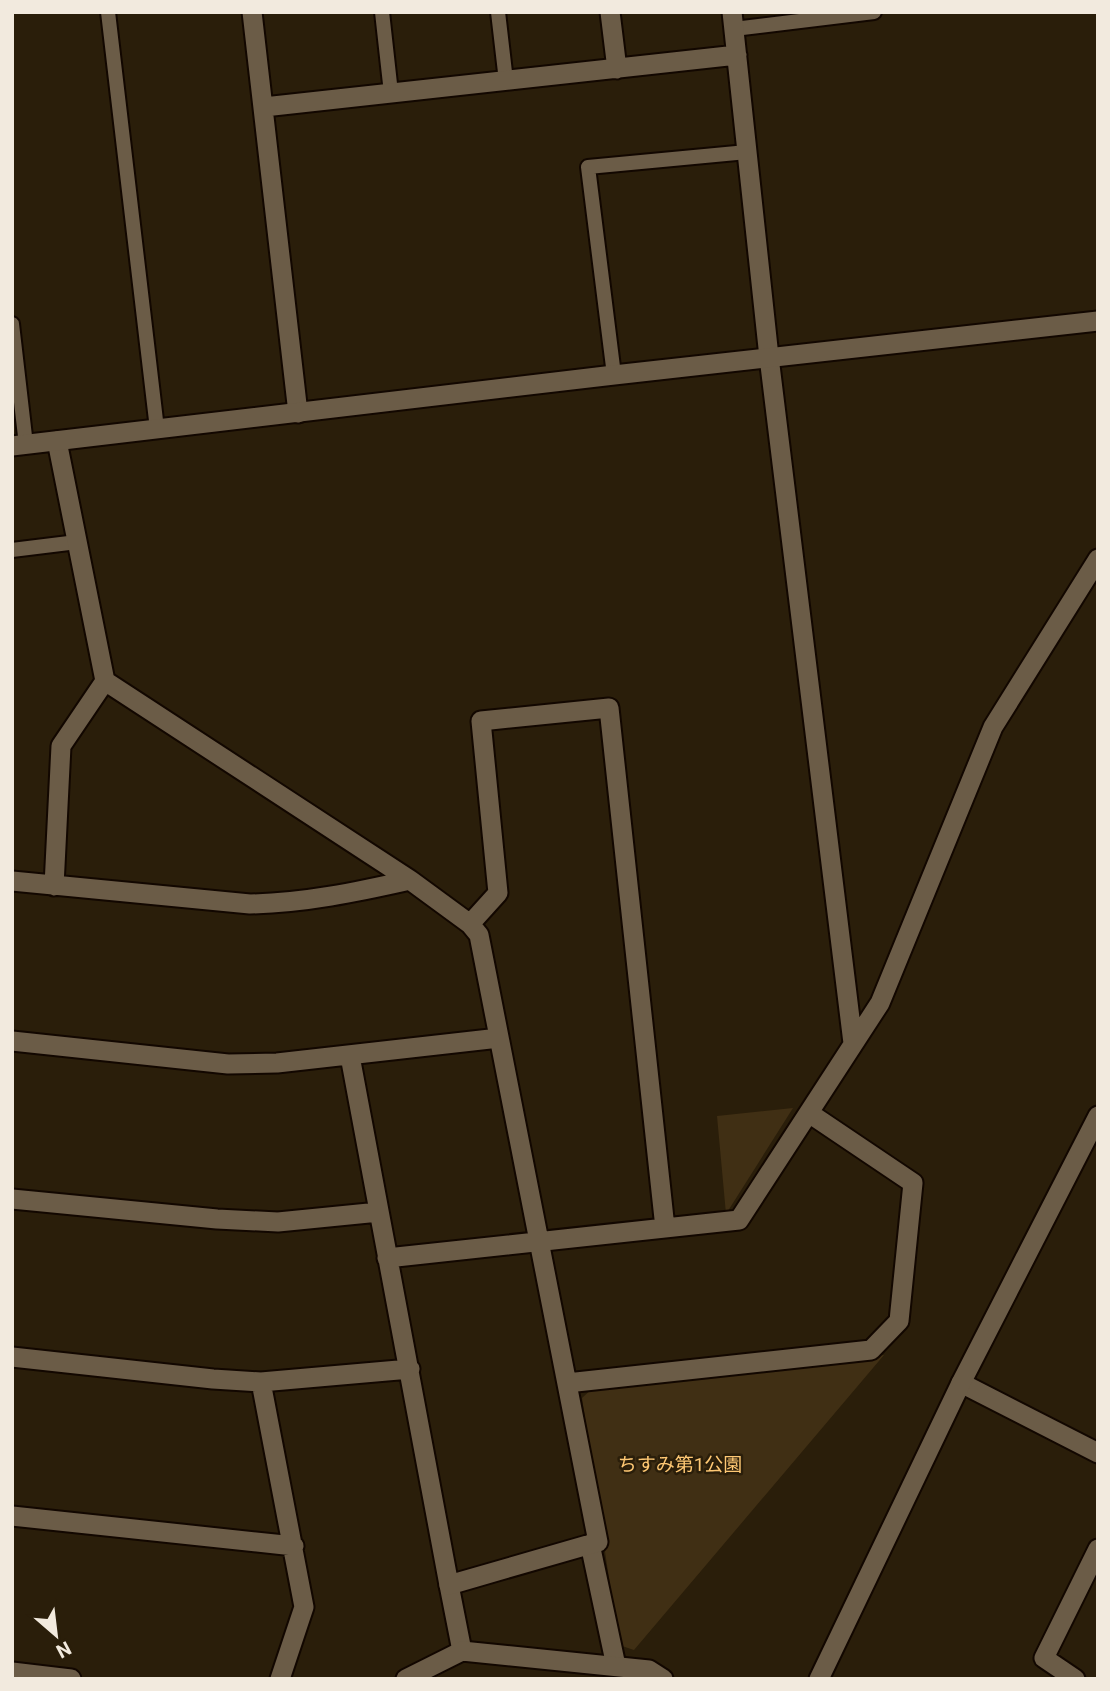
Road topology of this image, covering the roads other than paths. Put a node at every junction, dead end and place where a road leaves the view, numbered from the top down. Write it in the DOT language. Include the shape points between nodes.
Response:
graph roads {
  1 [pos="108,12"];
  2 [pos="252,12"];
  3 [pos="382,12"];
  4 [pos="498,12"];
  5 [pos="610,12"];
  6 [pos="874,12"];
  7 [pos="733,20"];
  8 [pos="737,55"];
  9 [pos="617,69"];
  10 [pos="506,81"];
  11 [pos="391,93"];
  12 [pos="264,107"];
  13 [pos="747,152"];
  14 [pos="1098,321"];
  15 [pos="12,324"];
  16 [pos="769,357"];
  17 [pos="614,375"];
  18 [pos="298,412"];
  19 [pos="157,429"];
  20 [pos="57,441"];
  21 [pos="19,446"];
  22 [pos="77,542"];
  23 [pos="12,550"];
  24 [pos="1098,559"];
  25 [pos="105,681"];
  26 [pos="410,880"];
  27 [pos="12,881"];
  28 [pos="54,886"];
  29 [pos="470,924"];
  30 [pos="499,1038"];
  31 [pos="12,1041"];
  32 [pos="853,1042"];
  33 [pos="350,1056"];
  34 [pos="808,1113"];
  35 [pos="1098,1116"];
  36 [pos="12,1199"];
  37 [pos="379,1212"];
  38 [pos="665,1228"];
  39 [pos="540,1242"];
  40 [pos="387,1258"];
  41 [pos="12,1357"];
  42 [pos="410,1369"];
  43 [pos="261,1382"];
  44 [pos="567,1383"];
  45 [pos="961,1383"];
  46 [pos="1098,1453"];
  47 [pos="12,1516"];
  48 [pos="590,1544"];
  49 [pos="294,1546"];
  50 [pos="1098,1549"];
  51 [pos="449,1585"];
  52 [pos="462,1651"];
  53 [pos="12,1672"];
  54 [pos="612,1673"];
  55 [pos="71,1679"];
  56 [pos="280,1679"];
  57 [pos="406,1679"];
  58 [pos="663,1679"];
  59 [pos="819,1679"];
  60 [pos="1075,1679"];
  1 -- 19 [label="lane"];
  2 -- 12 [label="street"];
  3 -- 11 [label="lane"];
  4 -- 10 [label="lane"];
  5 -- 9 [label="street"];
  6 -- 7 [label="lane"];
  7 -- 8 [label="street"];
  8 -- 9 [label="street"];
  8 -- 13 [label="street"];
  9 -- 10 [label="street"];
  10 -- 11 [label="street"];
  11 -- 12 [label="street"];
  12 -- 18 [label="street"];
  13 -- 16 [label="street"];
  13 -- 17 [label="lane" via="589,167"];
  14 -- 16 [label="street"];
  15 -- 21 [label="lane"];
  16 -- 17 [label="street"];
  16 -- 32 [label="street"];
  17 -- 18 [label="street"];
  18 -- 19 [label="street"];
  19 -- 20 [label="street"];
  20 -- 21 [label="street"];
  20 -- 22 [label="street"];
  22 -- 23 [label="lane"];
  22 -- 25 [label="street"];
  24 -- 32 [label="street" via="993,727 880,1003"];
  25 -- 26 [label="street"];
  25 -- 28 [label="street" via="61,747"];
  26 -- 28 [label="street" via="283,904"];
  26 -- 29 [label="street"];
  27 -- 28 [label="street"];
  29 -- 30 [label="street" via="479,935"];
  29 -- 38 [label="street" via="498,893 481,721 608,708"];
  30 -- 33 [label="street"];
  30 -- 39 [label="street"];
  31 -- 33 [label="street" via="228,1064"];
  32 -- 34 [label="street"];
  33 -- 37 [label="street"];
  34 -- 38 [label="street" via="739,1220"];
  34 -- 44 [label="street" via="913,1184 899,1321 871,1350"];
  35 -- 45 [label="street"];
  36 -- 37 [label="street" via="278,1222"];
  37 -- 40 [label="street"];
  38 -- 39 [label="street"];
  39 -- 40 [label="street"];
  39 -- 44 [label="street"];
  40 -- 42 [label="street"];
  41 -- 43 [label="street"];
  42 -- 43 [label="street"];
  42 -- 51 [label="street"];
  43 -- 49 [label="street"];
  44 -- 48 [label="street" via="598,1542"];
  45 -- 46 [label="street"];
  45 -- 59 [label="street"];
  47 -- 49 [label="street"];
  48 -- 51 [label="street"];
  48 -- 54 [label="street"];
  49 -- 56 [label="street" via="304,1607"];
  50 -- 60 [label="street" via="1044,1658"];
  51 -- 52 [label="street"];
  52 -- 54 [label="street"];
  52 -- 57 [label="street"];
  53 -- 55 [label="street"];
  54 -- 58 [label="street" via="649,1670"];
}
